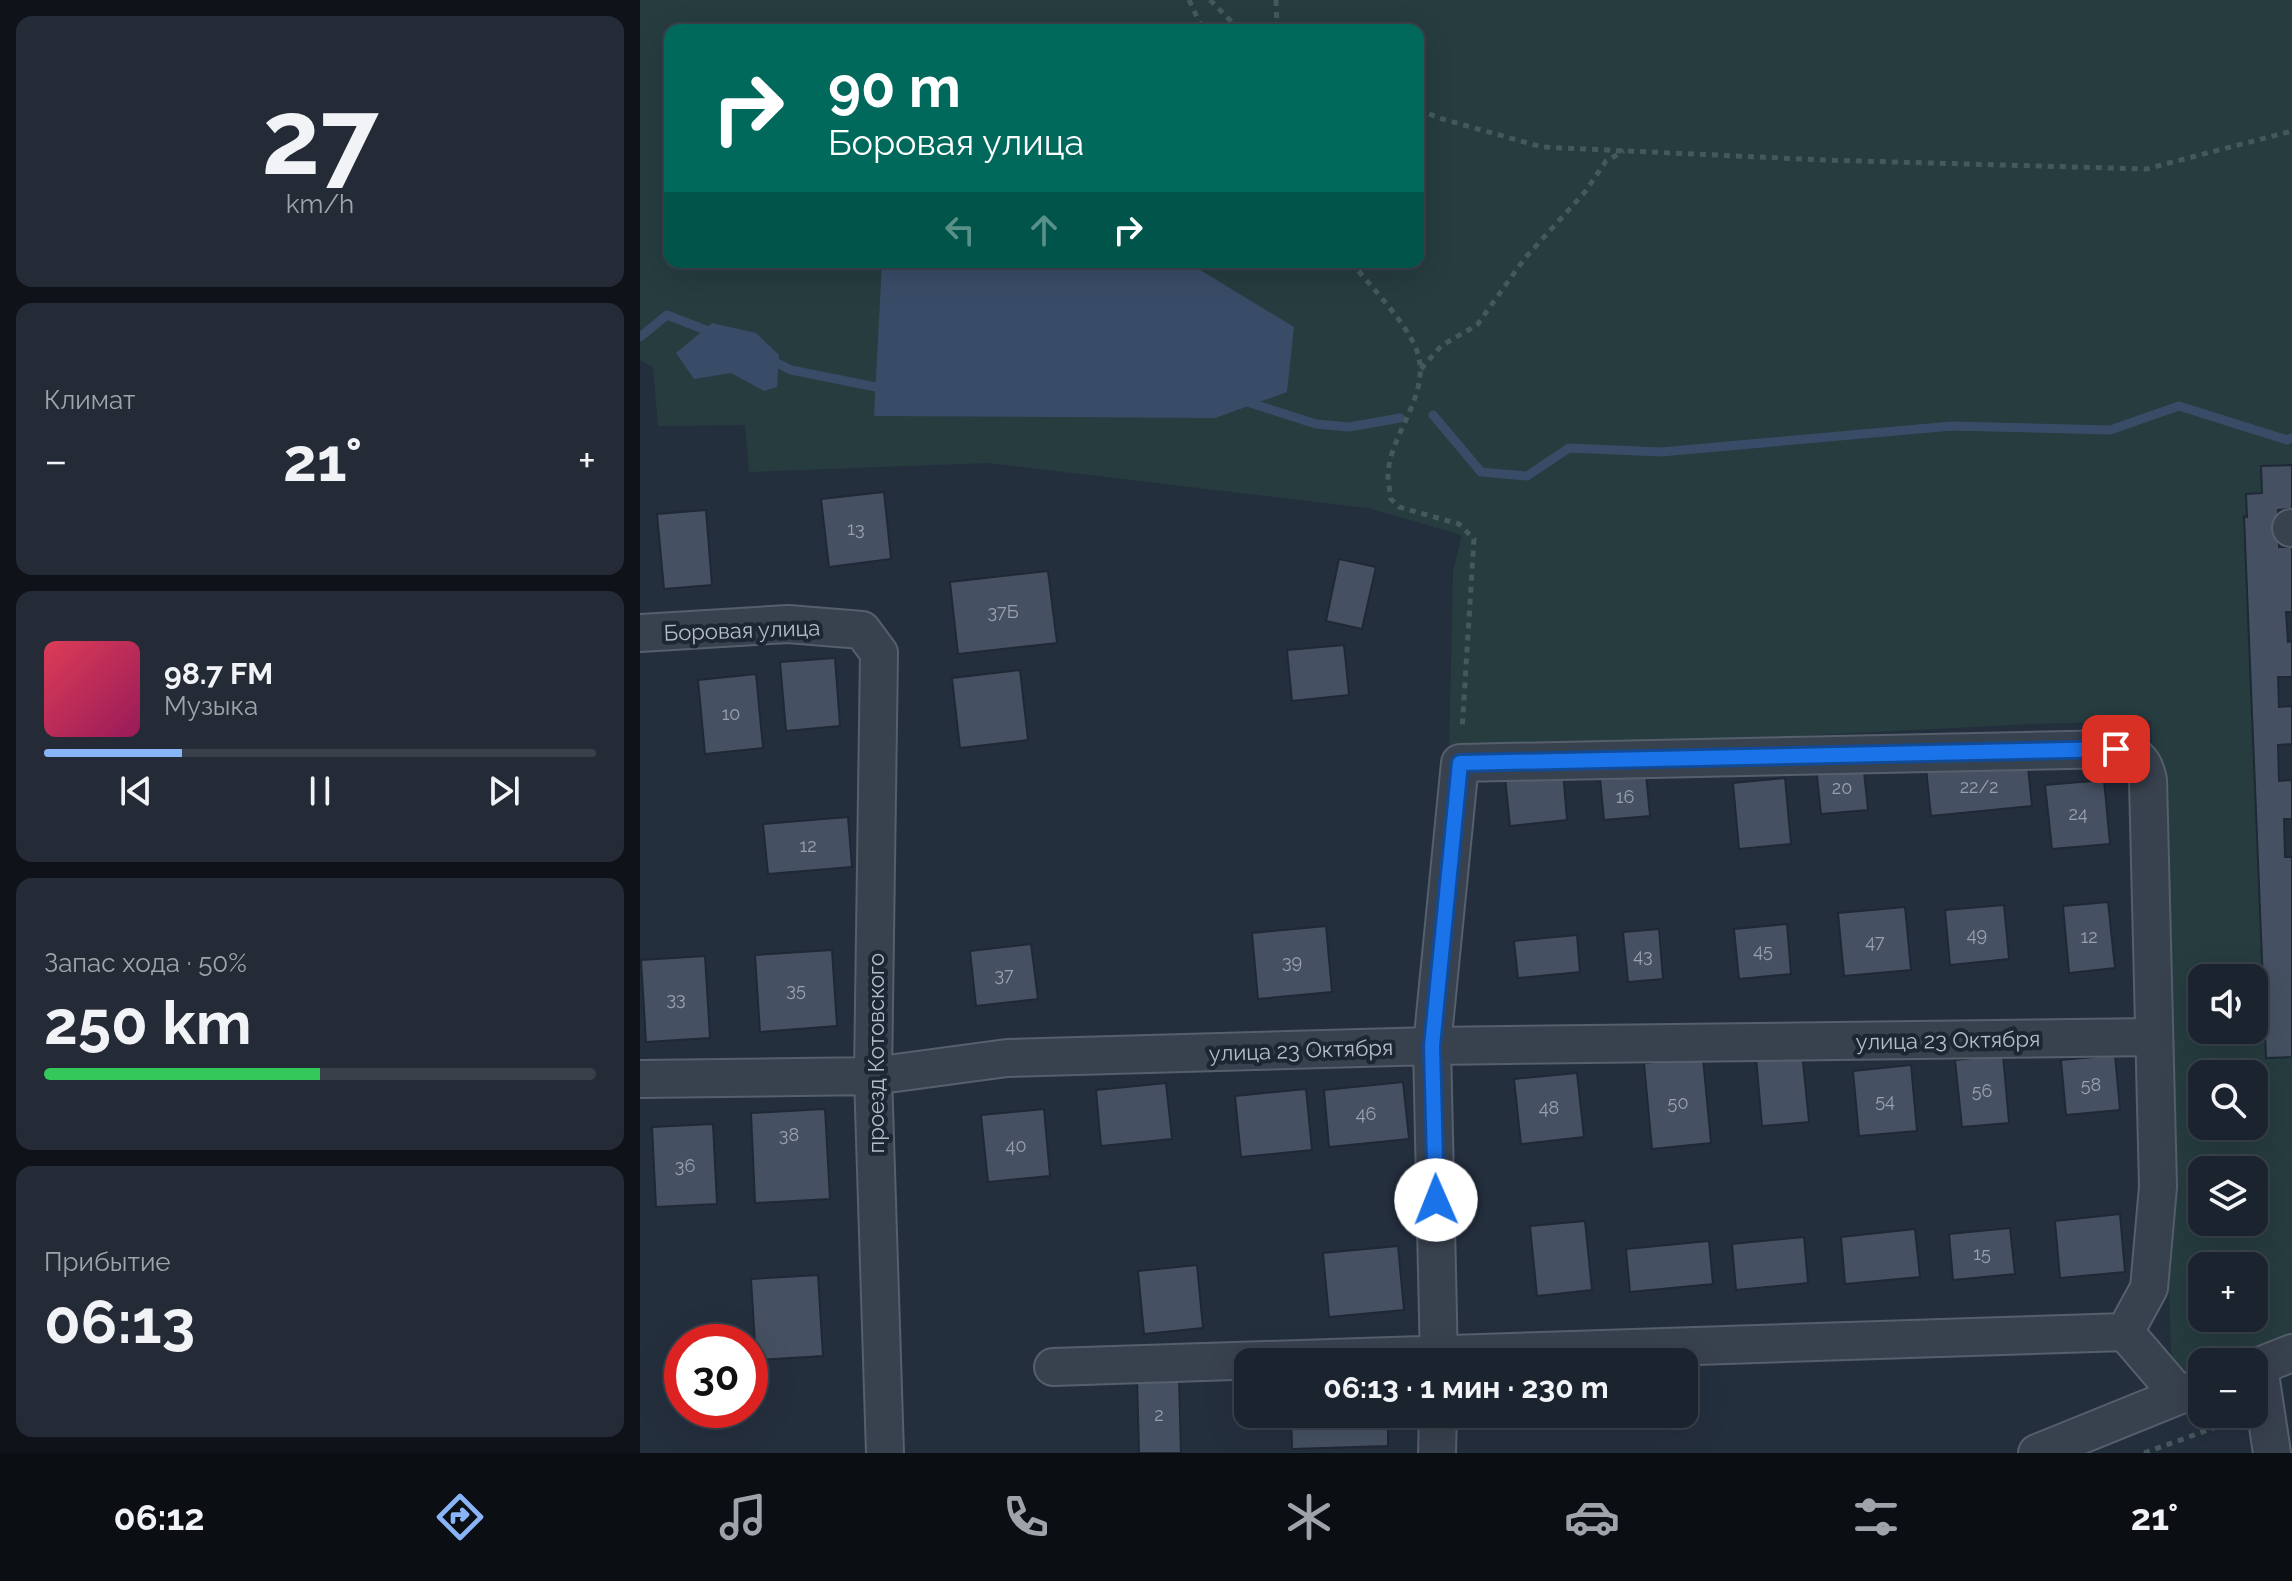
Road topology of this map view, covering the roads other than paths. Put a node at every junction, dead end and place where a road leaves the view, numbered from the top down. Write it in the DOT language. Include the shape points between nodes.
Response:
graph roads {
  1 [pos="640,633"];
  2 [pos="879,653"];
  3 [pos="2154,1037"];
  4 [pos="1432,1046"];
  5 [pos="873,1076"];
  6 [pos="640,1079"];
  7 [pos="2125,1332"];
  8 [pos="1439,1348"];
  9 [pos="1698,1348"];
  10 [pos="2292,1353"];
  11 [pos="2268,1362"];
  12 [pos="1234,1363"];
  13 [pos="1053,1367"];
  14 [pos="2188,1389"];
  15 [pos="2188,1392"];
  16 [pos="1438,1428"];
  17 [pos="2267,1428"];
  18 [pos="885,1453"];
  19 [pos="1437,1453"];
  20 [pos="2037,1453"];
  21 [pos="2272,1453"];
  1 -- 2 [label="street, Боровая улица" via="788,624 862,630"];
  2 -- 5 [label="street, проезд Котовского"];
  3 -- 4 [label="street, улица 23 Октября"];
  3 -- 4 [label="street" via="2148,780 2145,763 2116,749 1460,763"];
  3 -- 7 [label="street" via="2158,1187 2149,1288"];
  4 -- 5 [label="street, улица 23 Октября" via="1007,1058"];
  4 -- 8 [label="street"];
  5 -- 6 [label="street, улица 23 Октября"];
  5 -- 18 [label="street, проезд Котовского"];
  7 -- 9 [label="street"];
  7 -- 14 [label="street"];
  10 -- 11 [label="street"];
  12 -- 13 [label="street"];
  15 -- 20 [label="street"];
  16 -- 19 [label="street"];
  17 -- 21 [label="street"];
}
